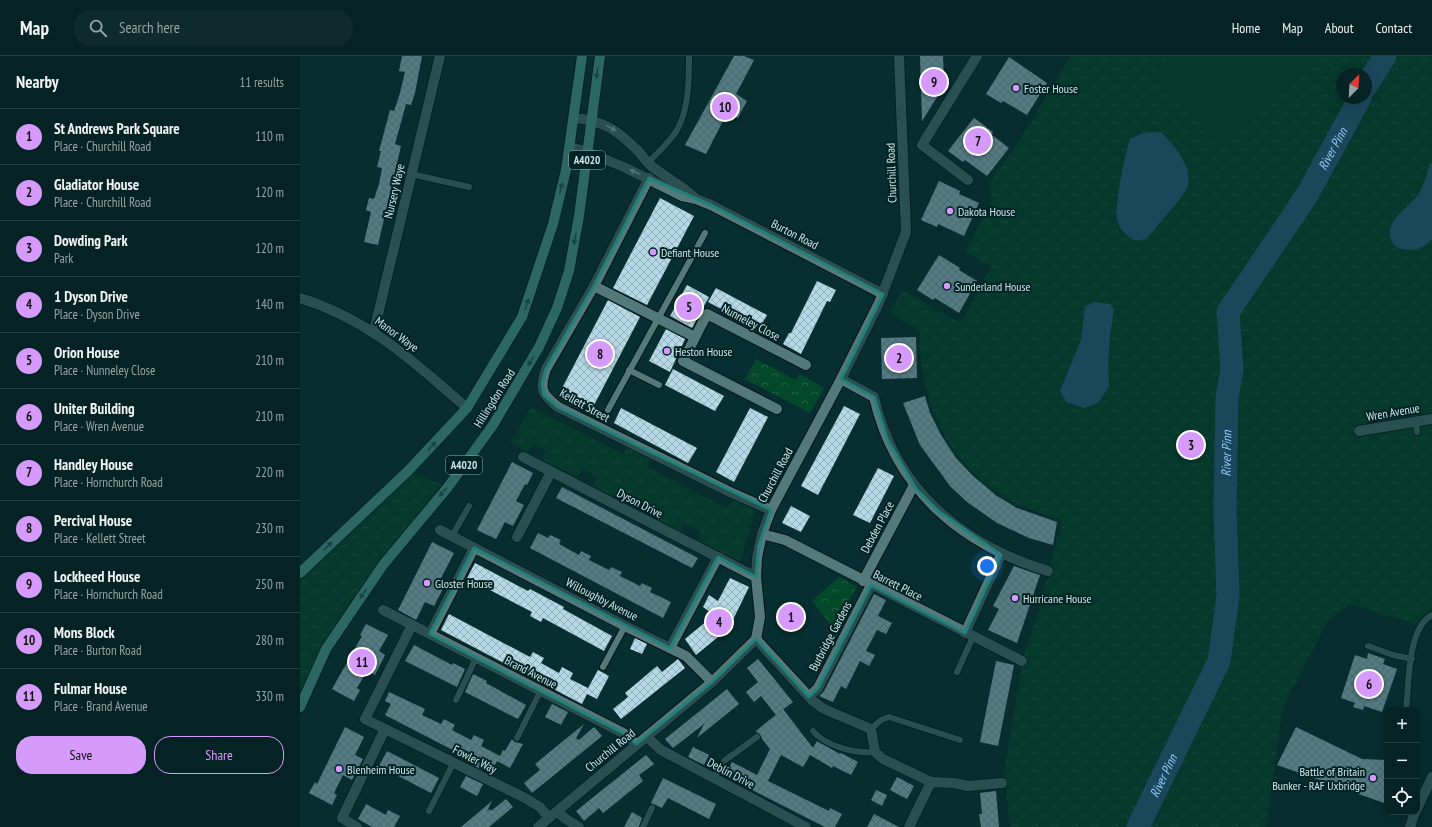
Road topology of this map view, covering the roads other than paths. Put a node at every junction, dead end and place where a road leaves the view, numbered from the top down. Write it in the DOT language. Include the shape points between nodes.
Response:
graph roads {
  1 [pos="440,56"];
  2 [pos="582,56"];
  3 [pos="600,56"];
  4 [pos="689,56"];
  5 [pos="899,56"];
  6 [pos="977,56"];
  7 [pos="574,118"];
  8 [pos="591,119"];
  9 [pos="570,147"];
  10 [pos="588,152"];
  11 [pos="648,163"];
  12 [pos="411,174"];
  13 [pos="649,178"];
  14 [pos="968,180"];
  15 [pos="469,187"];
  16 [pos="696,199"];
  17 [pos="705,233"];
  18 [pos="594,286"];
  19 [pos="883,294"];
  20 [pos="300,298"];
  21 [pos="658,319"];
  22 [pos="374,331"];
  23 [pos="695,337"];
  24 [pos="806,365"];
  25 [pos="629,370"];
  26 [pos="841,379"];
  27 [pos="659,385"];
  28 [pos="467,408"];
  29 [pos="777,409"];
  30 [pos="608,410"];
  31 [pos="1432,419"];
  32 [pos="1416,420"];
  33 [pos="1359,431"];
  34 [pos="1418,432"];
  35 [pos="523,457"];
  36 [pos="551,472"];
  37 [pos="914,486"];
  38 [pos="469,506"];
  39 [pos="771,510"];
  40 [pos="440,530"];
  41 [pos="762,534"];
  42 [pos="452,536"];
  43 [pos="517,537"];
  44 [pos="474,548"];
  45 [pos="1001,555"];
  46 [pos="718,557"];
  47 [pos="1048,571"];
  48 [pos="300,573"];
  49 [pos="756,578"];
  50 [pos="867,583"];
  51 [pos="383,610"];
  52 [pos="1432,615"];
  53 [pos="412,625"];
  54 [pos="625,626"];
  55 [pos="430,634"];
  56 [pos="969,635"];
  57 [pos="756,639"];
  58 [pos="1368,646"];
  59 [pos="670,648"];
  60 [pos="476,658"];
  61 [pos="1412,659"];
  62 [pos="1022,661"];
  63 [pos="603,667"];
  64 [pos="957,672"];
  65 [pos="712,682"];
  66 [pos="540,692"];
  67 [pos="809,697"];
  68 [pos="456,700"];
  69 [pos="300,707"];
  70 [pos="1406,707"];
  71 [pos="385,729"];
  72 [pos="871,729"];
  73 [pos="813,731"];
  74 [pos="647,737"];
  75 [pos="757,737"];
  76 [pos="517,738"];
  77 [pos="960,740"];
  78 [pos="636,744"];
  79 [pos="875,752"];
  80 [pos="454,762"];
  81 [pos="1432,777"];
  82 [pos="714,778"];
  83 [pos="931,782"];
  84 [pos="1002,783"];
  85 [pos="1420,803"];
  86 [pos="652,808"];
  87 [pos="429,811"];
  88 [pos="553,815"];
  89 [pos="1414,815"];
  90 [pos="913,826"];
  91 [pos="358,827"];
  92 [pos="538,827"];
  93 [pos="579,827"];
  94 [pos="643,827"];
  95 [pos="806,827"];
  96 [pos="1410,827"];
  1 -- 12 [label="street, Nursery Waye"];
  2 -- 7 [label="main road, Hillingdon Road / A4020"];
  3 -- 8 [label="main road, Hillingdon Road / A4020, one-way"];
  4 -- 11 [label="lane" via="689,80 677,130"];
  5 -- 19 [label="street, Churchill Road" via="906,232"];
  6 -- 14 [label="street" via="922,145"];
  7 -- 8 [label="street, Burton Road"];
  7 -- 9 [label="main road, Hillingdon Road / A4020"];
  8 -- 10 [label="main road, Hillingdon Road / A4020"];
  8 -- 11 [label="street, Burton Road, one-way" via="615,130"];
  9 -- 10 [label="street, Burton Road"];
  28 -- 9 [label="main road, Hillingdon Road / A4020, one-way" via="522,317 553,224"];
  13 -- 10 [label="street, Burton Road, one-way"];
  10 -- 69 [label="main road, Hillingdon Road / A4020, one-way" via="569,271 540,347 493,426 448,487 383,565 326,649"];
  11 -- 16 [label="street, Burton Road" via="686,188"];
  12 -- 15 [label="lane"];
  12 -- 22 [label="street, Nursery Waye"];
  13 -- 16 [label="street, Burton Road" via="682,196"];
  13 -- 18 [label="street, Kellett Street"];
  16 -- 19 [label="street, Burton Road"];
  17 -- 21 [label="lane"];
  18 -- 21 [label="street"];
  18 -- 39 [label="street, Kellett Street" via="546,369 542,383 544,395 565,410 732,494"];
  19 -- 26 [label="street, Churchill Road"];
  20 -- 22 [label="street, Manor Waye" via="319,304"];
  21 -- 23 [label="street"];
  21 -- 25 [label="lane"];
  22 -- 28 [label="street, Manor Waye"];
  23 -- 24 [label="street, Nunneley Close" via="707,314"];
  23 -- 29 [label="street, Nunneley Close" via="683,361"];
  25 -- 27 [label="lane"];
  25 -- 30 [label="lane"];
  26 -- 37 [label="street" via="874,397 878,417 887,439"];
  26 -- 39 [label="street, Churchill Road"];
  48 -- 28 [label="main road, Hillingdon Road / A4020, one-way" via="408,471"];
  31 -- 32 [label="street, Wren Avenue"];
  32 -- 33 [label="street, Wren Avenue"];
  32 -- 34 [label="lane"];
  35 -- 36 [label="street, Dyson Drive"];
  36 -- 43 [label="street"];
  36 -- 46 [label="street, Dyson Drive"];
  37 -- 45 [label="street" via="938,511"];
  37 -- 50 [label="street, Debden Place"];
  38 -- 42 [label="lane"];
  39 -- 41 [label="street, Churchill Road"];
  40 -- 42 [label="street, Willoughby Avenue"];
  41 -- 49 [label="street, Churchill Road"];
  41 -- 50 [label="street, Barrett Place" via="785,540"];
  42 -- 44 [label="street, Willoughby Avenue"];
  44 -- 54 [label="street, Willoughby Avenue"];
  44 -- 55 [label="street"];
  45 -- 47 [label="street"];
  45 -- 56 [label="street"];
  46 -- 49 [label="street, Dyson Drive"];
  46 -- 59 [label="street"];
  49 -- 57 [label="street, Churchill Road" via="760,616"];
  50 -- 56 [label="street, Barrett Place"];
  50 -- 67 [label="street, Burbridge Gardens" via="818,688"];
  51 -- 53 [label="street, Brand Avenue"];
  52 -- 61 [label="lane" via="1419,627 1413,643"];
  53 -- 55 [label="street, Brand Avenue"];
  53 -- 71 [label="street, Fowler Way" via="365,719"];
  54 -- 59 [label="street, Willoughby Avenue"];
  54 -- 63 [label="lane"];
  55 -- 60 [label="street, Brand Avenue"];
  56 -- 62 [label="street, Barrett Place"];
  56 -- 64 [label="lane"];
  57 -- 65 [label="street, Churchill Road"];
  57 -- 67 [label="street, Burbridge Gardens"];
  58 -- 61 [label="lane"];
  59 -- 65 [label="street, Willoughby Avenue" via="686,656"];
  60 -- 66 [label="street, Brand Avenue"];
  60 -- 68 [label="lane"];
  61 -- 70 [label="lane"];
  65 -- 74 [label="street, Churchill Road"];
  66 -- 76 [label="lane"];
  66 -- 78 [label="street, Brand Avenue" via="625,734"];
  67 -- 72 [label="street, Burbridge Gardens" via="824,709"];
  71 -- 80 [label="street, Fowler Way"];
  71 -- 91 [label="street" via="342,818"];
  72 -- 77 [label="lane" via="889,717"];
  72 -- 79 [label="street"];
  73 -- 79 [label="lane" via="836,746 858,752"];
  74 -- 78 [label="street, Churchill Road"];
  74 -- 82 [label="street, Deblin Drive" via="661,750"];
  75 -- 82 [label="lane" via="724,761"];
  78 -- 88 [label="street, Churchill Road"];
  79 -- 83 [label="street" via="883,759"];
  80 -- 87 [label="lane"];
  80 -- 88 [label="street, Fowler Way"];
  81 -- 85 [label="street"];
  82 -- 95 [label="street, Deblin Drive"];
  83 -- 84 [label="street" via="968,786"];
  83 -- 90 [label="street"];
  86 -- 94 [label="lane"];
  88 -- 92 [label="street, Churchill Road"];
  88 -- 93 [label="street, Fowler Way"];
  89 -- 96 [label="street"];
}
